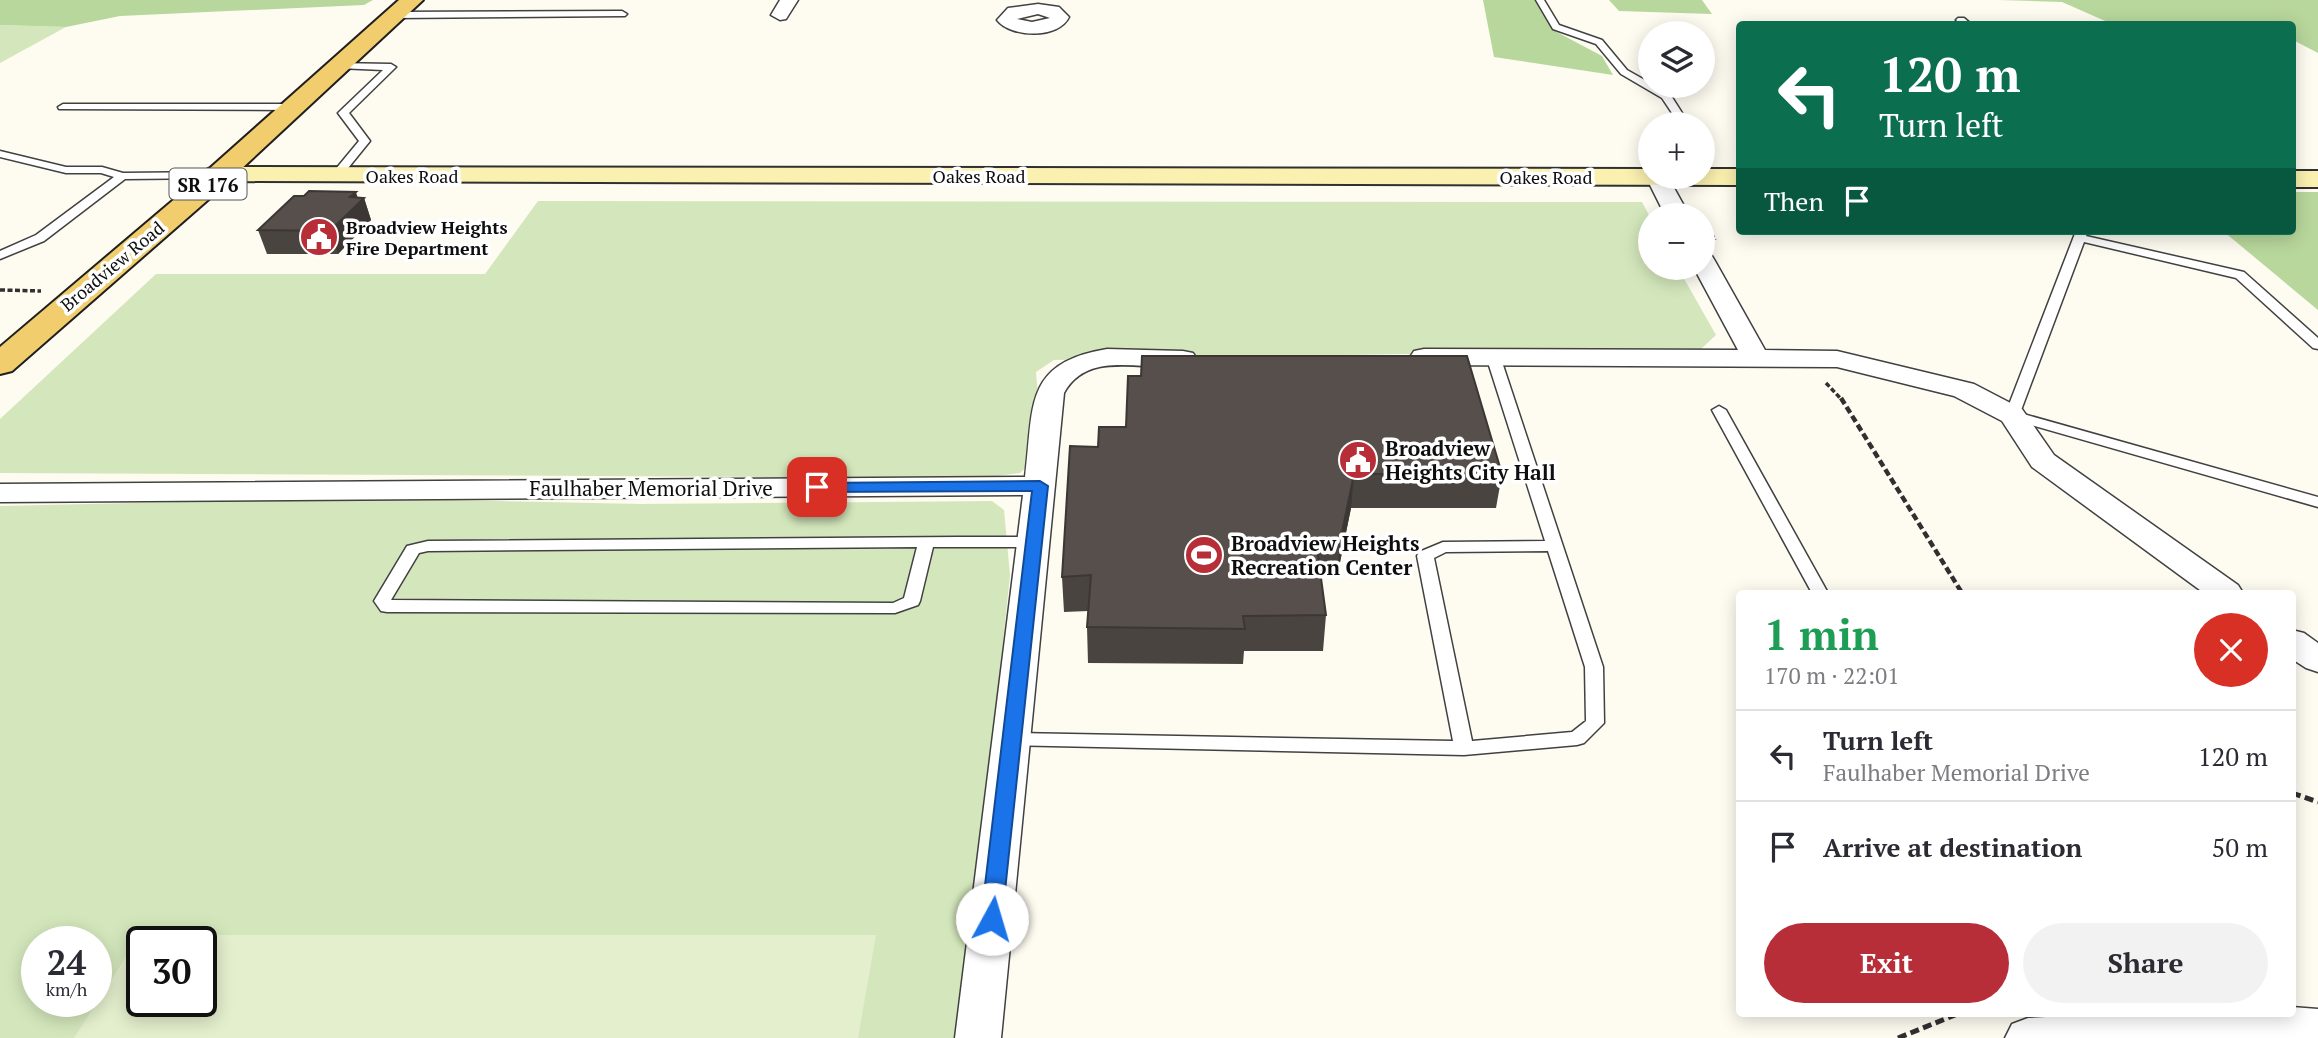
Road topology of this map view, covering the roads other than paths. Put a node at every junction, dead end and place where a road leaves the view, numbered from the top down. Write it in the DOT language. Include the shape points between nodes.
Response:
graph roads {
  1 [pos="1540,0"];
  2 [pos="404,7"];
  3 [pos="622,14"];
  4 [pos="338,65"];
  5 [pos="64,107"];
  6 [pos="292,107"];
  7 [pos="1676,112"];
  8 [pos="0,154"];
  9 [pos="218,175"];
  10 [pos="122,176"];
  11 [pos="336,176"];
  12 [pos="1638,177"];
  13 [pos="1715,177"];
  14 [pos="1736,177"];
  15 [pos="2296,179"];
  16 [pos="2318,179"];
  17 [pos="2081,235"];
  18 [pos="0,255"];
  19 [pos="1713,280"];
  20 [pos="2318,345"];
  21 [pos="1493,356"];
  22 [pos="1397,357"];
  23 [pos="1204,358"];
  24 [pos="1756,358"];
  25 [pos="0,363"];
  26 [pos="1719,410"];
  27 [pos="2012,415"];
  28 [pos="1040,486"];
  29 [pos="0,493"];
  30 [pos="2318,502"];
  31 [pos="926,542"];
  32 [pos="1034,542"];
  33 [pos="1556,546"];
  34 [pos="1817,590"];
  35 [pos="2222,590"];
  36 [pos="2296,644"];
  37 [pos="2318,660"];
  38 [pos="1011,740"];
  39 [pos="1464,748"];
  40 [pos="2318,1028"];
  41 [pos="2057,1037"];
  42 [pos="978,1038"];
  1 -- 7 [label="lane" via="1556,27 1599,42 1624,72 1666,96"];
  2 -- 3 [label="lane"];
  2 -- 4 [label="main road, Broadview Road / SR 176"];
  4 -- 6 [label="main road, Broadview Road / SR 176"];
  4 -- 11 [label="lane" via="391,67 343,113 365,141"];
  5 -- 6 [label="lane"];
  6 -- 9 [label="main road, Broadview Road / SR 176"];
  8 -- 10 [label="lane" via="66,170 102,170"];
  9 -- 10 [label="lane"];
  9 -- 11 [label="street, Oakes Road"];
  9 -- 25 [label="main road, Broadview Road / SR 176"];
  10 -- 18 [label="lane" via="40,238"];
  11 -- 12 [label="street, Oakes Road"];
  13 -- 14 [label="street, Oakes Road"];
  15 -- 16 [label="street"];
  17 -- 20 [label="lane" via="2240,275"];
  17 -- 27 [label="lane"];
  19 -- 24 [label="street"];
  21 -- 22 [label="street"];
  21 -- 24 [label="street"];
  21 -- 33 [label="lane"];
  23 -- 28 [label="street" via="1092,360 1061,372 1050,393"];
  24 -- 27 [label="street" via="1837,359 1964,390"];
  26 -- 34 [label="lane"];
  27 -- 30 [label="lane"];
  27 -- 35 [label="street" via="2043,461"];
  28 -- 29 [label="street, Faulhaber Memorial Drive"];
  28 -- 32 [label="street"];
  31 -- 31 [label="lane" via="428,546 413,550 382,601 387,607 895,608 912,601"];
  31 -- 32 [label="lane"];
  32 -- 38 [label="street"];
  33 -- 39 [label="lane" via="1594,667 1595,723 1577,738"];
  33 -- 39 [label="lane" via="1443,547 1425,555"];
  36 -- 37 [label="street"];
  38 -- 39 [label="lane"];
  38 -- 42 [label="street"];
  40 -- 41 [label="street" via="2254,1025"];
}
